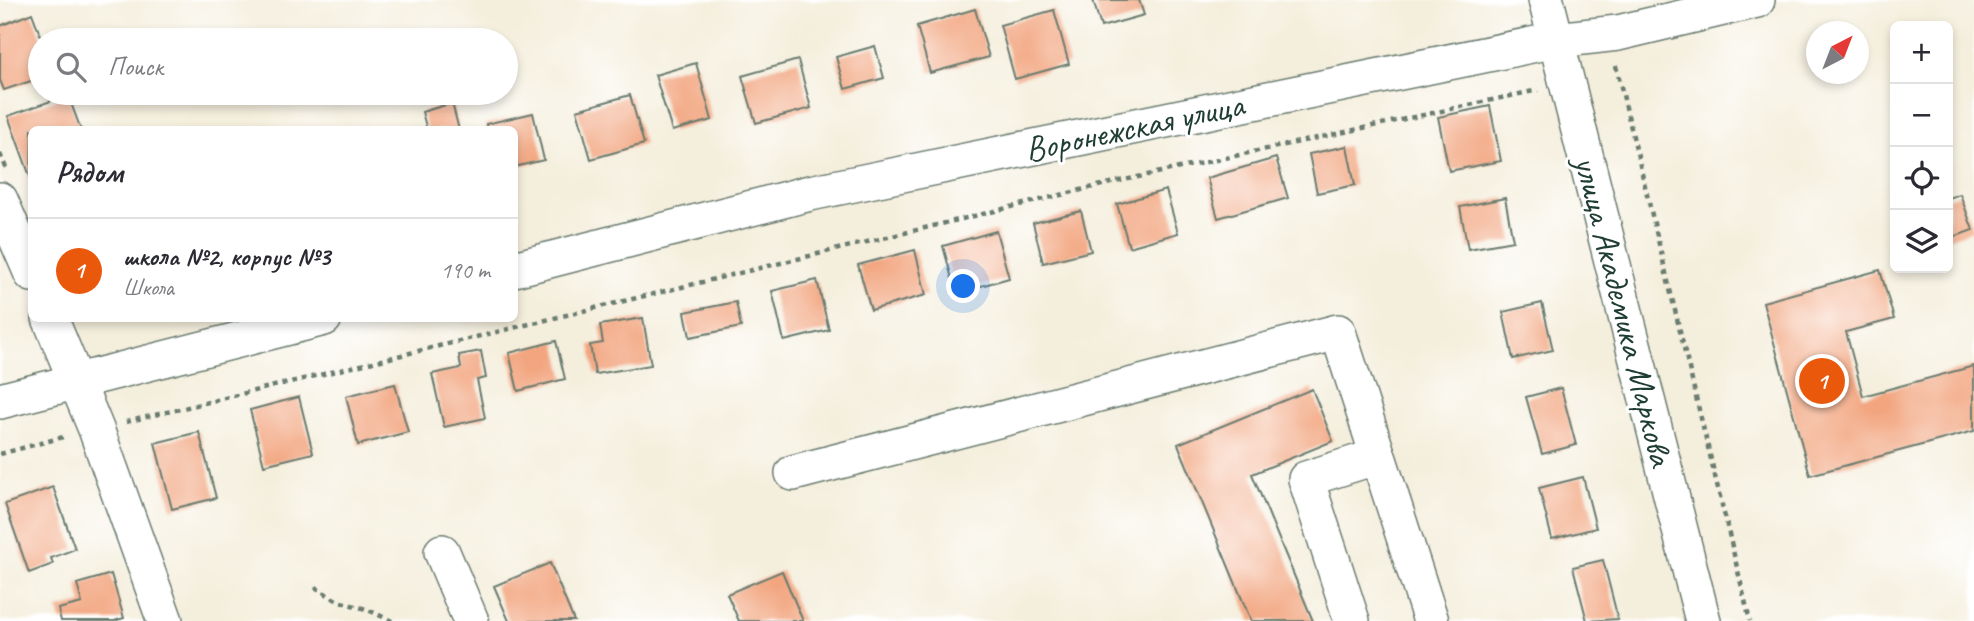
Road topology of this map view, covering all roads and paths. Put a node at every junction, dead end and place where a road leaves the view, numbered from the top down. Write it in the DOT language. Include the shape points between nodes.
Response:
graph roads {
  1 [pos="1546,0"];
  2 [pos="1758,0"];
  3 [pos="1618,33"];
  4 [pos="1556,40"];
  5 [pos="1566,84"];
  6 [pos="0,200"];
  7 [pos="28,265"];
  8 [pos="518,268"];
  9 [pos="52,322"];
  10 [pos="309,322"];
  11 [pos="77,382"];
  12 [pos="0,401"];
  13 [pos="96,429"];
  14 [pos="0,454"];
  15 [pos="1378,456"];
  16 [pos="793,473"];
  17 [pos="442,552"];
  18 [pos="315,587"];
  19 [pos="165,621"];
  20 [pos="392,621"];
  21 [pos="471,621"];
  22 [pos="1352,621"];
  23 [pos="1431,621"];
  24 [pos="1703,621"];
  25 [pos="1750,621"];
  1 -- 4 [label="street, улица Академика Маркова"];
  2 -- 3 [label="street, Воронежская улица"];
  3 -- 4 [label="street, Воронежская улица"];
  3 -- 25 [label="path" via="1616,66"];
  4 -- 5 [label="street, улица Академика Маркова"];
  4 -- 8 [label="street, Воронежская улица" via="810,193"];
  5 -- 13 [label="path" via="1106,184"];
  5 -- 24 [label="street, улица Академика Маркова"];
  6 -- 7 [label="street"];
  9 -- 11 [label="street"];
  10 -- 11 [label="street"];
  11 -- 12 [label="street"];
  11 -- 13 [label="street"];
  13 -- 14 [label="path"];
  13 -- 19 [label="street"];
  15 -- 16 [label="street" via="1338,332"];
  15 -- 22 [label="street" via="1306,479"];
  15 -- 23 [label="street"];
  17 -- 21 [label="street"];
  18 -- 20 [label="path" via="338,601"];
}
